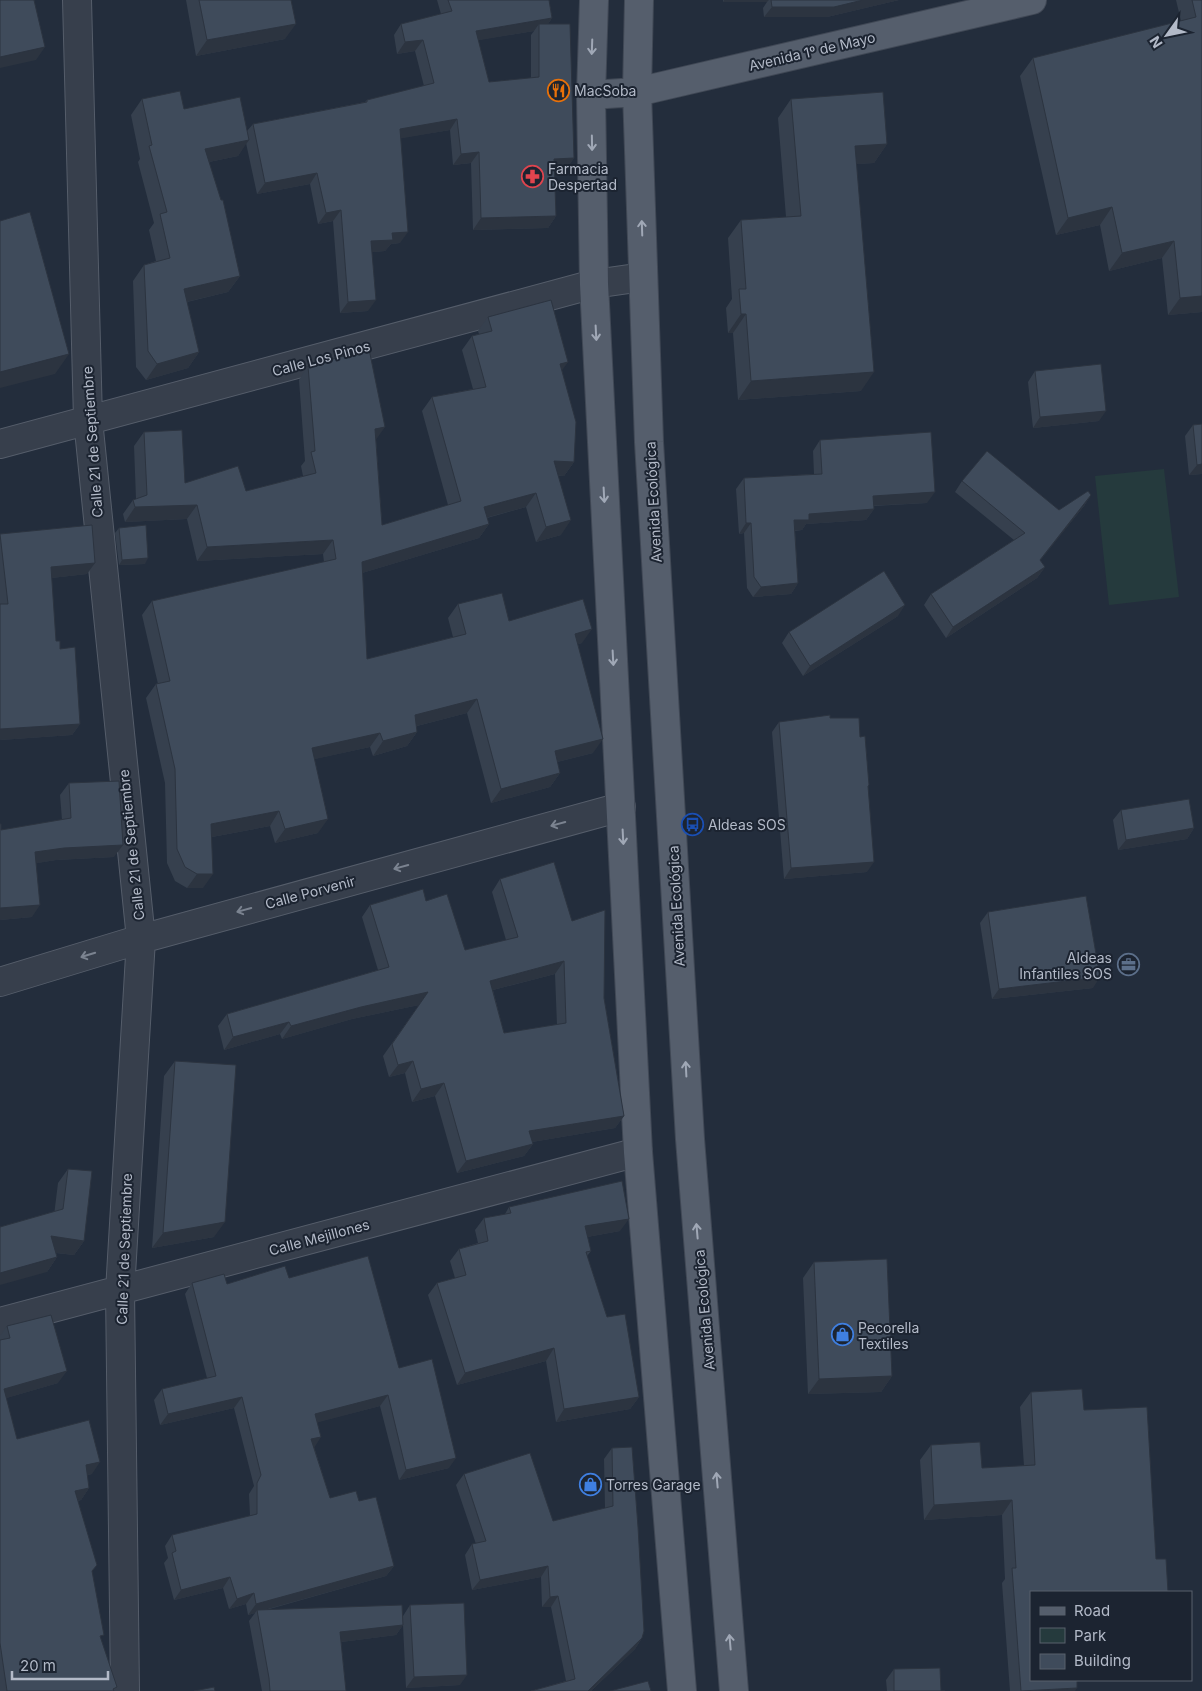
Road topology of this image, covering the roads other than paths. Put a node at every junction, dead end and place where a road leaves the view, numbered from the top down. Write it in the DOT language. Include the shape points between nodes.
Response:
graph roads {
  1 [pos="77,0"];
  2 [pos="594,0"];
  3 [pos="639,0"];
  4 [pos="1032,0"];
  5 [pos="637,92"];
  6 [pos="591,95"];
  7 [pos="643,277"];
  8 [pos="594,284"];
  9 [pos="88,420"];
  10 [pos="0,444"];
  11 [pos="622,807"];
  12 [pos="141,939"];
  13 [pos="0,982"];
  14 [pos="638,1152"];
  15 [pos="120,1290"];
  16 [pos="0,1322"];
  17 [pos="125,1691"];
  18 [pos="682,1691"];
  19 [pos="734,1691"];
  1 -- 9 [label="street, Calle 21 de Septiembre"];
  2 -- 6 [label="main road, one-way"];
  3 -- 5 [label="main road, Avenida Ecológica"];
  4 -- 5 [label="main road, Avenida 1º de Mayo"];
  5 -- 6 [label="main road, Avenida 1º de Mayo"];
  7 -- 5 [label="main road, Avenida Ecológica, one-way"];
  6 -- 8 [label="main road, one-way"];
  7 -- 8 [label="street, Calle Los Pinos"];
  19 -- 7 [label="main road, Avenida Ecológica, one-way" via="690,1139 649,442"];
  8 -- 9 [label="street, Calle Los Pinos"];
  8 -- 11 [label="main road, one-way"];
  9 -- 10 [label="street, Calle Los Pinos"];
  9 -- 12 [label="street, Calle 21 de Septiembre"];
  11 -- 12 [label="street, Calle Porvenir, one-way"];
  11 -- 14 [label="main road, one-way"];
  12 -- 13 [label="street, Calle Porvenir, one-way"];
  12 -- 15 [label="street, Calle 21 de Septiembre"];
  14 -- 15 [label="street, Calle Mejillones"];
  14 -- 18 [label="main road"];
  15 -- 16 [label="street, Calle Mejillones"];
  15 -- 17 [label="street, Calle 21 de Septiembre"];
}
